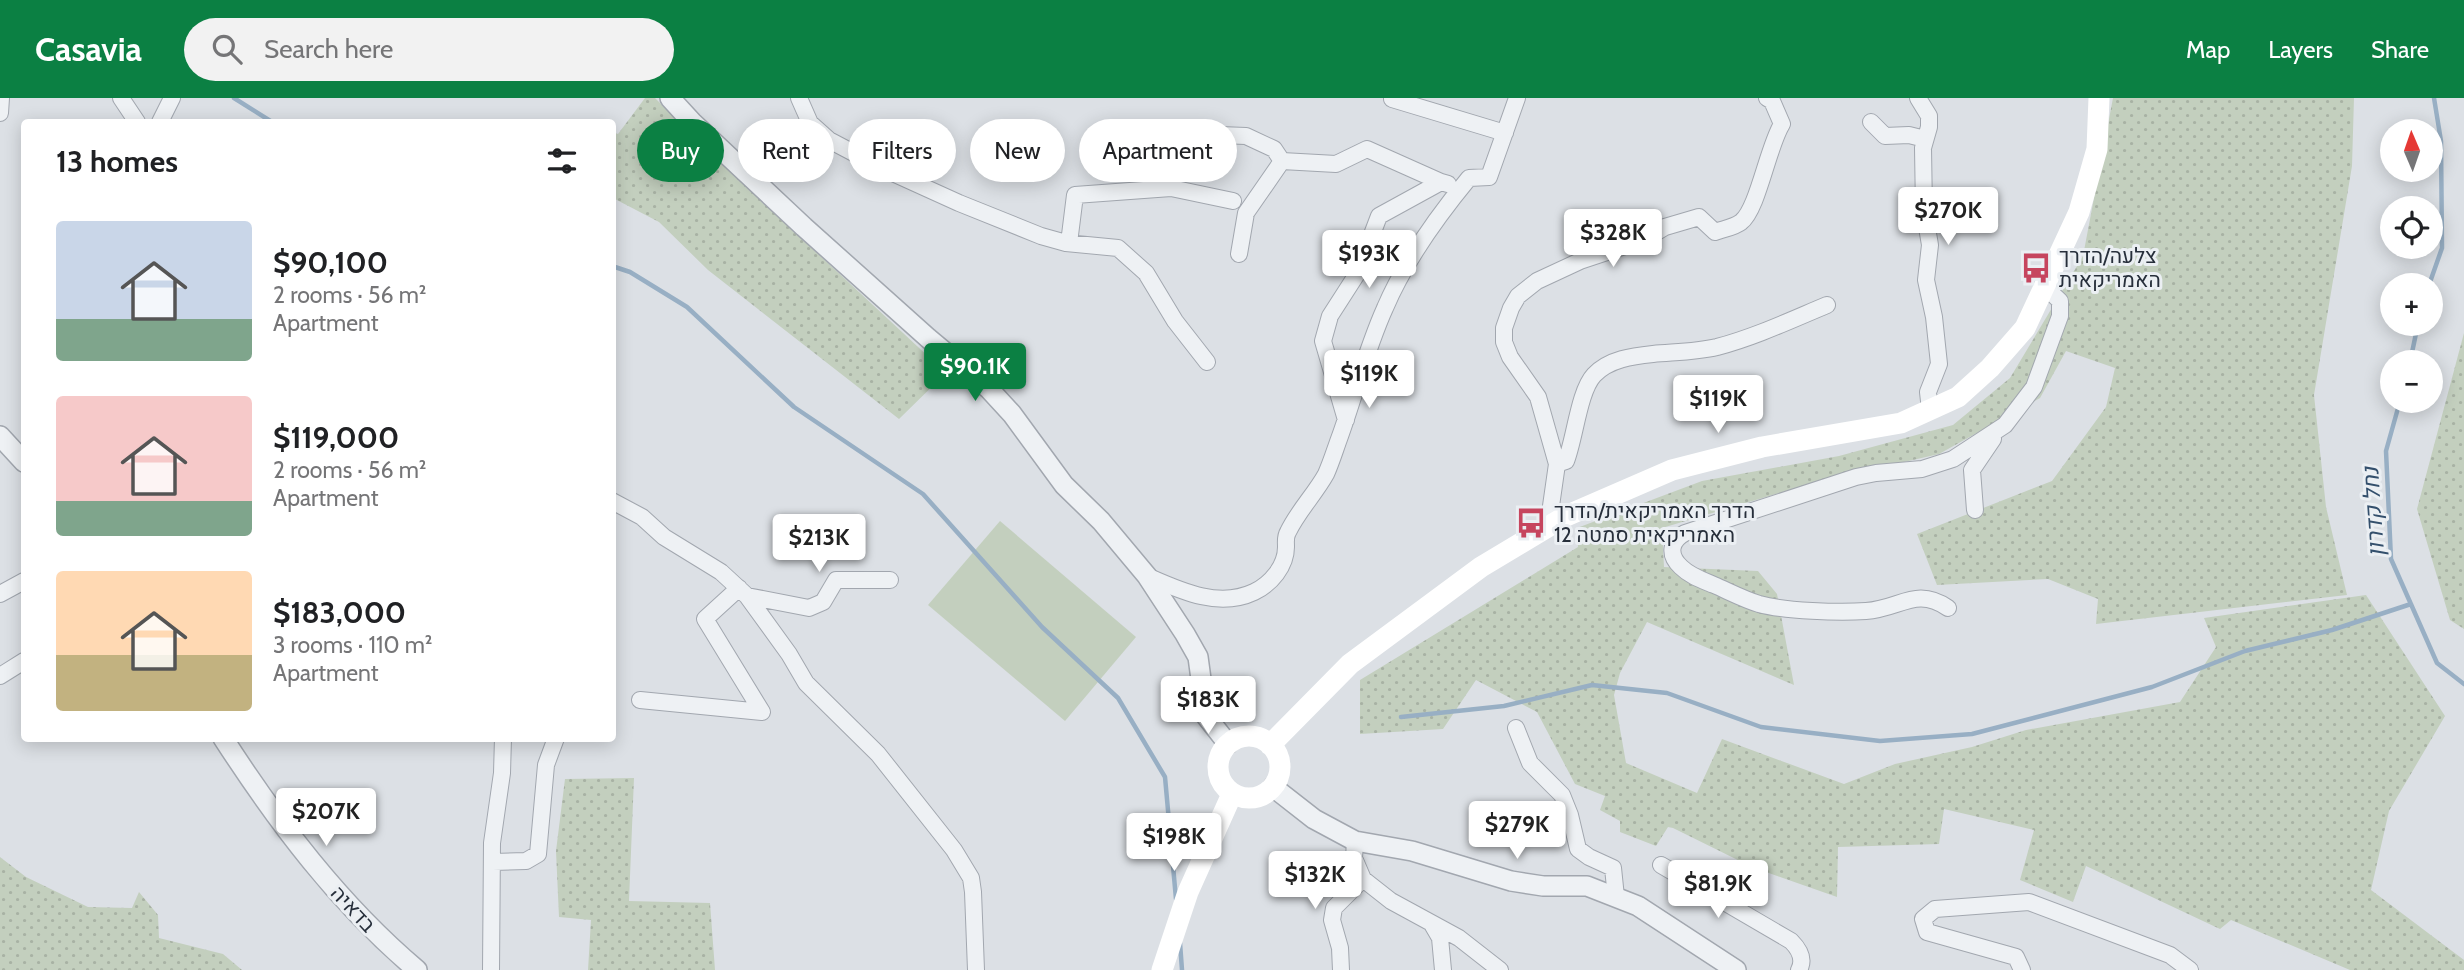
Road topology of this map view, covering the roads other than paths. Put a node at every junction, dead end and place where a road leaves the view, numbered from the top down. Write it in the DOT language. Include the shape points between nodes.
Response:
graph roads {
  1 [pos="1,98"];
  2 [pos="121,98"];
  3 [pos="172,98"];
  4 [pos="670,98"];
  5 [pos="799,98"];
  6 [pos="1517,98"];
  7 [pos="1767,98"];
  8 [pos="1918,98"];
  9 [pos="2099,98"];
  10 [pos="1392,99"];
  11 [pos="0,113"];
  12 [pos="135,119"];
  13 [pos="162,119"];
  14 [pos="1871,122"];
  15 [pos="1505,133"];
  16 [pos="1237,136"];
  17 [pos="1925,139"];
  18 [pos="1282,161"];
  19 [pos="1441,182"];
  20 [pos="1460,189"];
  21 [pos="1233,201"];
  22 [pos="1069,243"];
  23 [pos="1239,254"];
  24 [pos="2044,286"];
  25 [pos="1827,305"];
  26 [pos="1207,362"];
  27 [pos="1930,410"];
  28 [pos="1346,420"];
  29 [pos="2005,425"];
  30 [pos="0,436"];
  31 [pos="21,459"];
  32 [pos="1557,464"];
  33 [pos="616,503"];
  34 [pos="1975,510"];
  35 [pos="1548,527"];
  36 [pos="1147,576"];
  37 [pos="890,580"];
  38 [pos="21,584"];
  39 [pos="743,592"];
  40 [pos="0,594"];
  41 [pos="1948,608"];
  42 [pos="21,663"];
  43 [pos="0,676"];
  44 [pos="640,700"];
  45 [pos="1516,728"];
  46 [pos="226,742"];
  47 [pos="503,742"];
  48 [pos="554,742"];
  49 [pos="1228,744"];
  50 [pos="1270,745"];
  51 [pos="1273,787"];
  52 [pos="1232,794"];
  53 [pos="1354,841"];
  54 [pos="493,862"];
  55 [pos="1661,865"];
  56 [pos="1363,879"];
  57 [pos="1616,897"];
  58 [pos="1433,926"];
  59 [pos="416,970"];
  60 [pos="491,970"];
  61 [pos="976,970"];
  62 [pos="1161,970"];
  63 [pos="1341,970"];
  64 [pos="1443,970"];
  65 [pos="1500,970"];
  66 [pos="1736,970"];
  67 [pos="1799,970"];
  68 [pos="2022,970"];
  69 [pos="2190,970"];
  1 -- 11 [label="street"];
  2 -- 12 [label="street"];
  3 -- 13 [label="street"];
  4 -- 36 [label="street" via="804,227 989,389 1064,485"];
  5 -- 22 [label="street" via="810,123 829,140 959,203"];
  6 -- 15 [label="street"];
  7 -- 32 [label="street" via="1773,101 1782,124 1774,136 1756,197 1742,221 1715,232 1699,218 1665,227 1537,281 1511,308 1504,342 1538,397"];
  8 -- 17 [label="street" via="1929,116"];
  9 -- 24 [label="main road" via="2097,149 2083,199"];
  10 -- 15 [label="street"];
  14 -- 17 [label="street" via="1885,136"];
  15 -- 20 [label="street" via="1489,177 1469,178"];
  16 -- 18 [label="street" via="1274,149"];
  17 -- 27 [label="street" via="1924,210 1930,245 1926,280 1939,364 1928,392"];
  18 -- 19 [label="street" via="1336,164 1367,149"];
  18 -- 23 [label="street" via="1246,213"];
  19 -- 20 [label="street"];
  19 -- 28 [label="street" via="1379,216 1357,274 1329,316 1323,341"];
  20 -- 28 [label="street" via="1413,253 1385,306"];
  21 -- 22 [label="street" via="1171,188 1075,195"];
  22 -- 26 [label="street" via="1118,248 1134,260"];
  24 -- 27 [label="main road" via="2025,328 1990,368 1958,397"];
  24 -- 29 [label="street" via="2060,301 2060,316 2034,387"];
  25 -- 32 [label="street" via="1752,337 1609,364 1586,388 1572,447 1566,461"];
  27 -- 35 [label="main road" via="1900,423 1762,447 1672,470"];
  28 -- 36 [label="street" via="1326,473 1286,535 1284,564 1271,580 1237,598 1187,593"];
  29 -- 34 [label="street" via="1972,470"];
  29 -- 41 [label="street" via="1954,459 1923,469 1856,477 1685,533 1673,543 1675,562 1687,573 1756,603 1782,609 1868,611 1925,597"];
  30 -- 31 [label="street"];
  32 -- 35 [label="street"];
  33 -- 39 [label="street" via="721,572"];
  35 -- 50 [label="main road" via="1481,567 1350,664"];
  36 -- 49 [label="street" via="1198,657 1206,716"];
  37 -- 39 [label="street" via="836,580 823,602 809,608"];
  38 -- 40 [label="street"];
  39 -- 44 [label="street" via="705,619 762,712"];
  39 -- 61 [label="street" via="806,683 878,754 954,850 971,878"];
  42 -- 43 [label="street"];
  45 -- 57 [label="street" via="1530,763 1562,795 1578,849 1613,867"];
  46 -- 59 [label="street, בדאיה" via="299,848 385,944"];
  47 -- 54 [label="street"];
  48 -- 54 [label="street" via="546,765 538,854 526,861"];
  49 -- 50 [label="main road" via="1244,737"];
  49 -- 52 [label="main road" via="1218,770"];
  50 -- 51 [label="main road" via="1279,761"];
  51 -- 52 [label="main road" via="1258,797"];
  51 -- 53 [label="street" via="1314,819"];
  52 -- 62 [label="main road" via="1188,892"];
  53 -- 56 [label="street" via="1354,858"];
  53 -- 57 [label="street" via="1412,851 1511,881 1587,886"];
  54 -- 60 [label="street"];
  55 -- 67 [label="street" via="1791,942 1801,957"];
  56 -- 58 [label="street"];
  56 -- 63 [label="street" via="1334,908"];
  57 -- 66 [label="street" via="1638,906"];
  58 -- 64 [label="street" via="1440,938"];
  58 -- 65 [label="street" via="1459,938"];
  68 -- 69 [label="street" via="2016,957 1927,932 1923,919 1935,909 2029,902 2170,955"];
}
